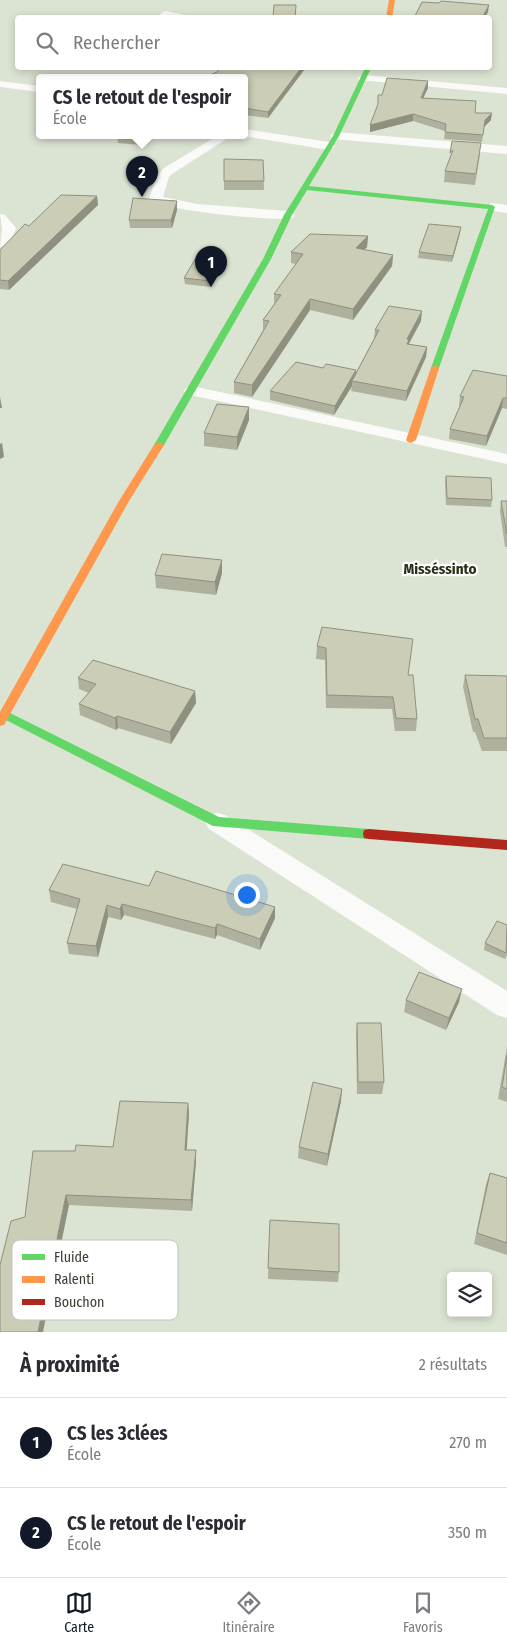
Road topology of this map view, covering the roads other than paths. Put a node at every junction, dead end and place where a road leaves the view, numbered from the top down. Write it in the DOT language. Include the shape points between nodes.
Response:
graph roads {
  1 [pos="392,0"];
  2 [pos="165,14"];
  3 [pos="173,15"];
  4 [pos="390,15"];
  5 [pos="365,73"];
  6 [pos="0,84"];
  7 [pos="36,88"];
  8 [pos="507,92"];
  9 [pos="248,132"];
  10 [pos="221,139"];
  11 [pos="333,141"];
  12 [pos="507,150"];
  13 [pos="306,188"];
  14 [pos="492,207"];
  15 [pos="507,209"];
  16 [pos="288,215"];
  17 [pos="0,218"];
  18 [pos="0,243"];
  19 [pos="192,391"];
  20 [pos="411,440"];
  21 [pos="507,459"];
  22 [pos="3,719"];
  23 [pos="217,822"];
  24 [pos="507,845"];
  25 [pos="507,1006"];
  1 -- 4 [label="main road"];
  2 -- 3 [label="street"];
  5 -- 8 [label="street"];
  5 -- 11 [label="main road"];
  6 -- 7 [label="street"];
  9 -- 11 [label="street"];
  10 -- 16 [label="street" via="168,171 163,176 156,199 178,206"];
  11 -- 12 [label="street"];
  11 -- 13 [label="main road"];
  13 -- 14 [label="main road"];
  13 -- 16 [label="main road"];
  14 -- 15 [label="street"];
  14 -- 20 [label="main road"];
  16 -- 19 [label="main road" via="267,259"];
  17 -- 18 [label="street" via="9,228"];
  19 -- 20 [label="street"];
  19 -- 22 [label="main road" via="124,501"];
  20 -- 21 [label="street"];
  22 -- 23 [label="main road"];
  23 -- 24 [label="main road"];
  23 -- 25 [label="street"];
}
